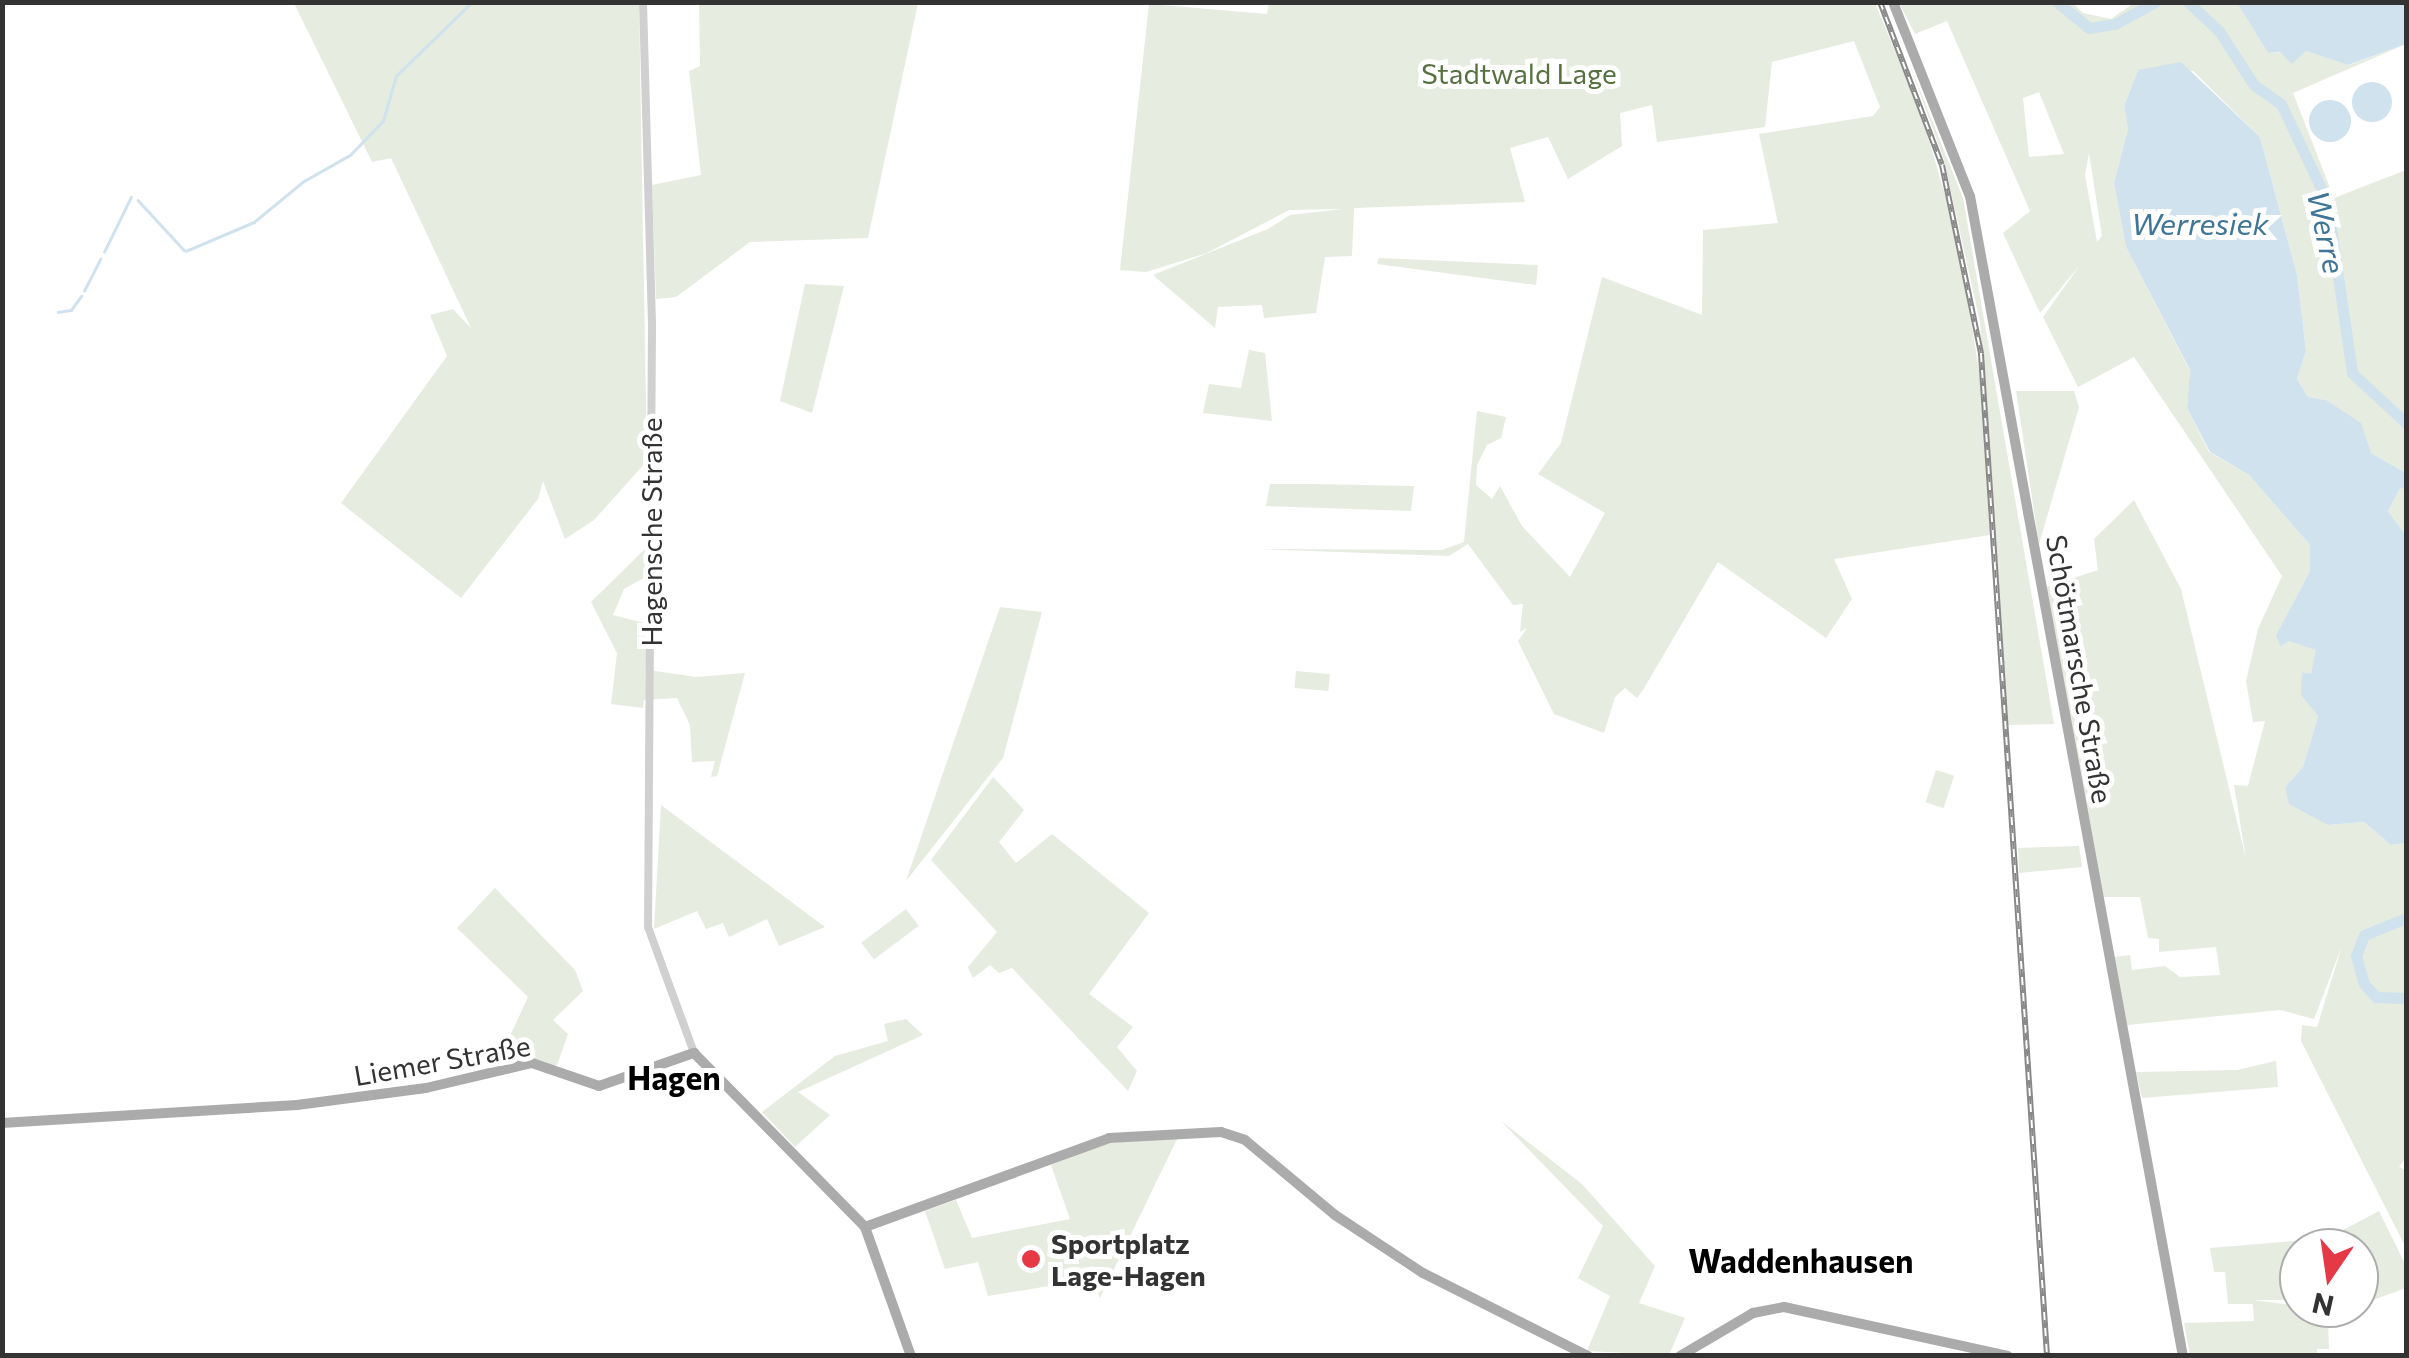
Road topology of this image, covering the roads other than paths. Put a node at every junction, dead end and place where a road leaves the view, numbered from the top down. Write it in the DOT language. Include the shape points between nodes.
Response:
graph roads {
  1 [pos="643,2"];
  2 [pos="1893,2"];
  3 [pos="694,1053"];
  4 [pos="2,1123"];
  5 [pos="864,1227"];
  6 [pos="911,1356"];
  7 [pos="1588,1356"];
  8 [pos="1680,1356"];
  9 [pos="2008,1356"];
  10 [pos="2183,1356"];
  1 -- 3 [label="street, Hagensche Straße" via="652,326 648,926"];
  2 -- 10 [label="main road, Schötmarsche Straße" via="1970,196"];
  3 -- 4 [label="main road, Liemer Straße" via="599,1086 532,1064 426,1088 296,1105"];
  3 -- 5 [label="main road"];
  5 -- 6 [label="main road"];
  5 -- 7 [label="main road" via="1109,1138 1221,1132 1244,1140 1335,1215 1423,1273"];
  8 -- 9 [label="main road" via="1753,1313 1784,1307"];
}
